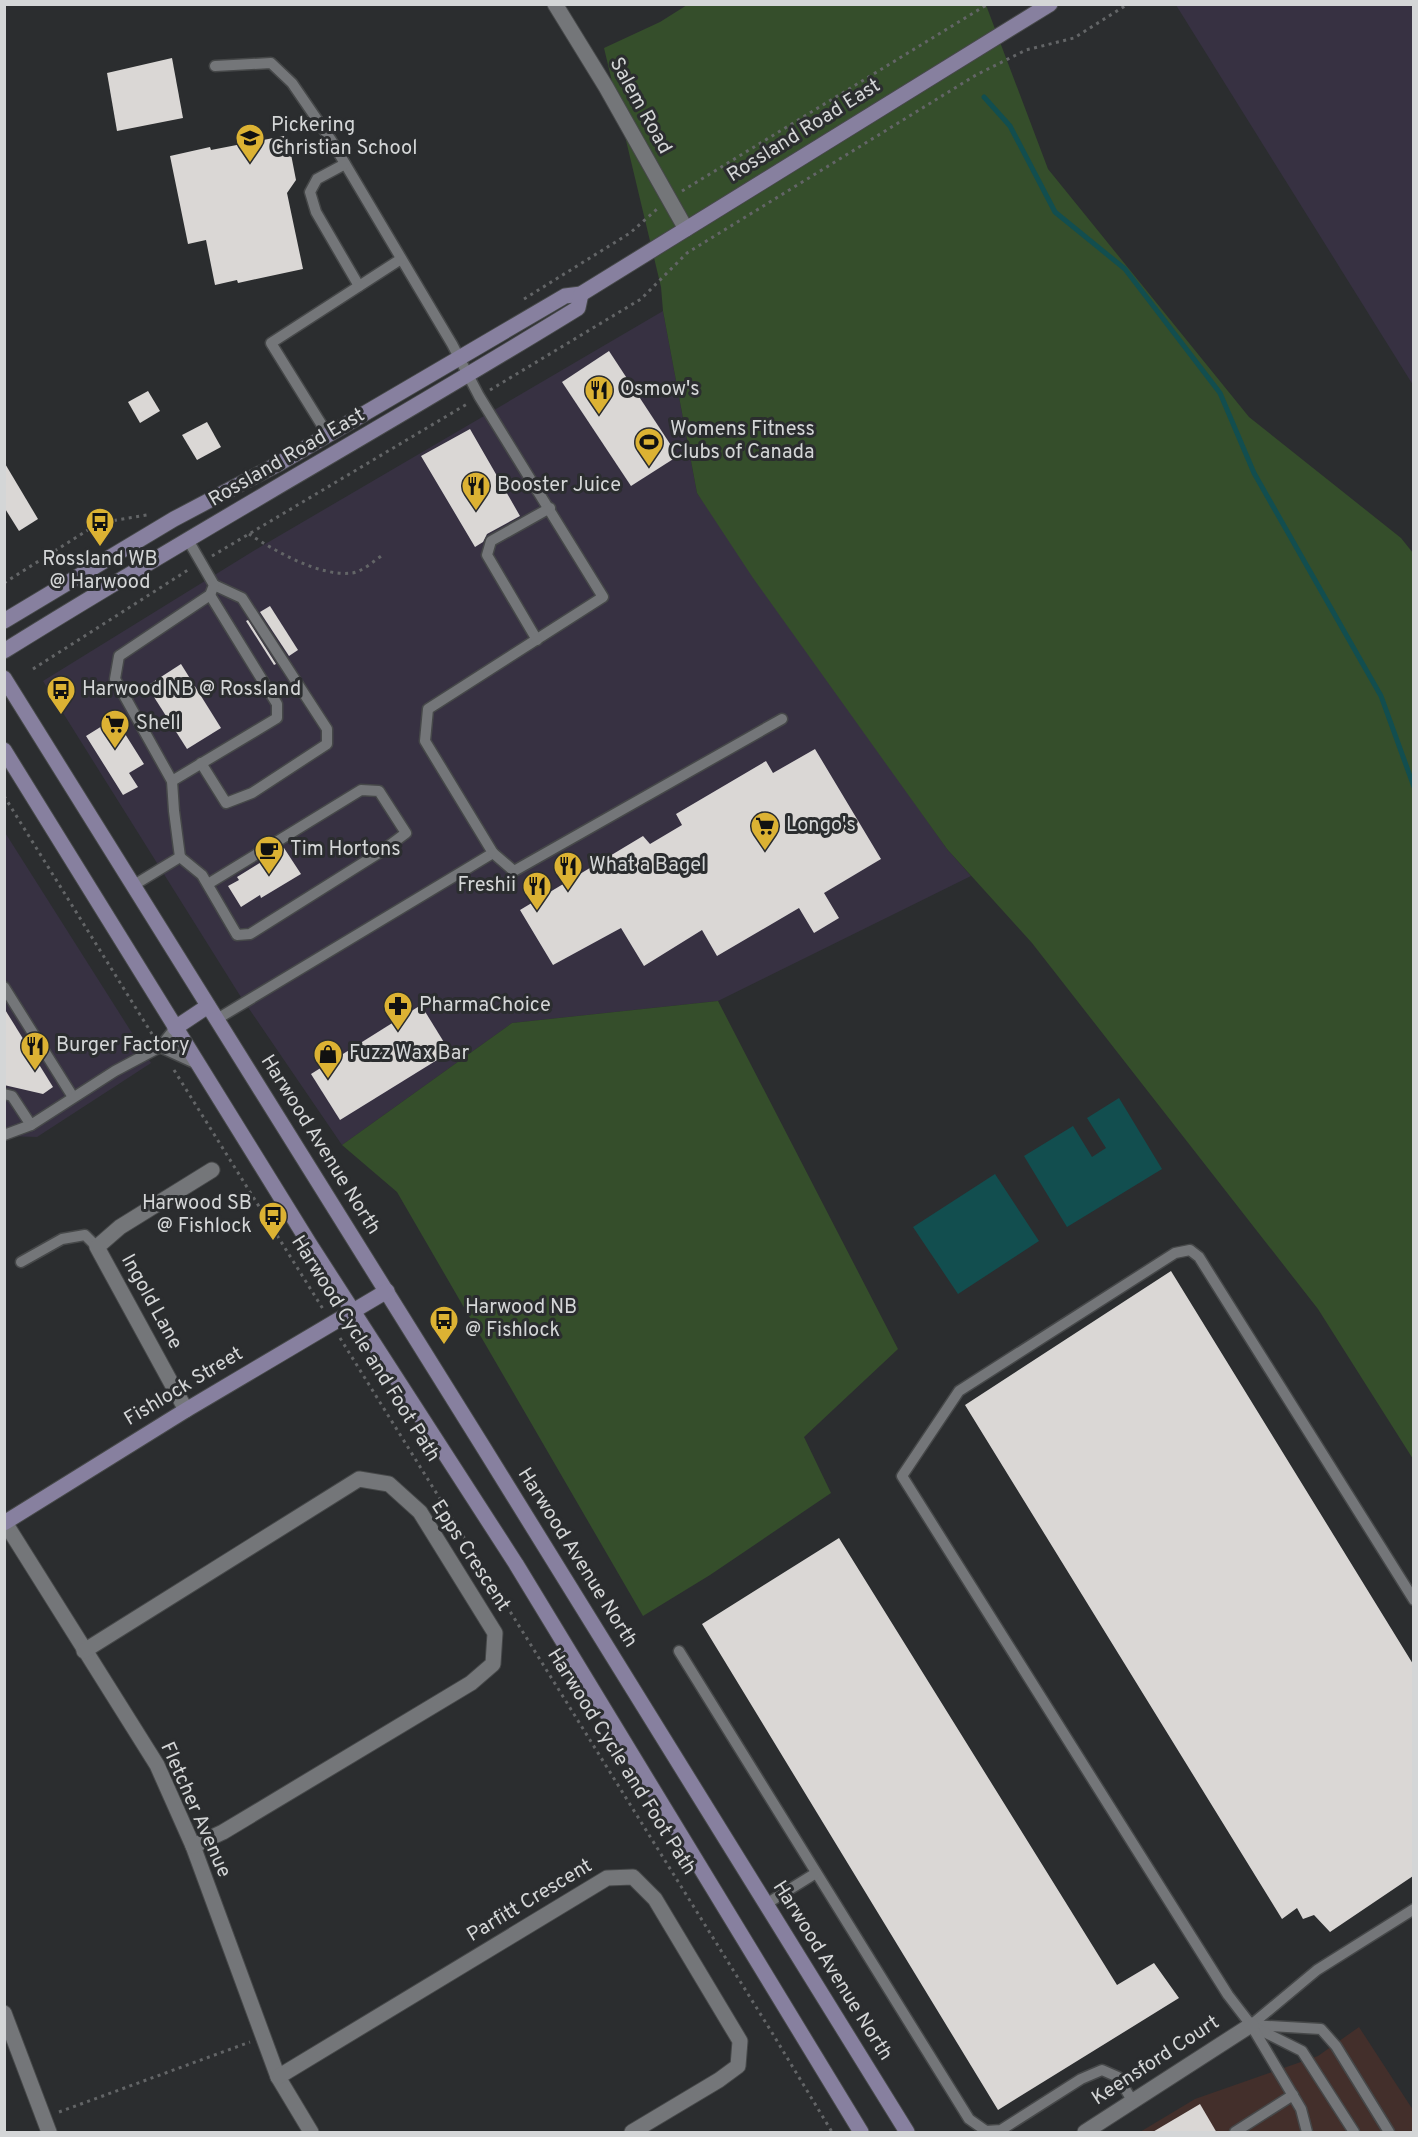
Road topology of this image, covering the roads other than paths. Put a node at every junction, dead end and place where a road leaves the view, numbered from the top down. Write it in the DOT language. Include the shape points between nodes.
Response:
graph roads {
  1 [pos="555,4"];
  2 [pos="1050,4"];
  3 [pos="215,66"];
  4 [pos="345,164"];
  5 [pos="686,229"];
  6 [pos="401,259"];
  7 [pos="359,286"];
  8 [pos="581,294"];
  9 [pos="459,359"];
  10 [pos="469,375"];
  11 [pos="328,435"];
  12 [pos="550,508"];
  13 [pos="188,540"];
  14 [pos="212,590"];
  15 [pos="4,621"];
  16 [pos="537,640"];
  17 [pos="4,651"];
  18 [pos="4,678"];
  19 [pos="782,719"];
  20 [pos="4,750"];
  21 [pos="201,763"];
  22 [pos="172,780"];
  23 [pos="494,853"];
  24 [pos="180,857"];
  25 [pos="208,884"];
  26 [pos="134,885"];
  27 [pos="4,987"];
  28 [pos="212,1013"];
  29 [pos="175,1028"];
  30 [pos="160,1047"];
  31 [pos="197,1064"];
  32 [pos="4,1094"];
  33 [pos="73,1097"];
  34 [pos="31,1125"];
  35 [pos="4,1135"];
  36 [pos="212,1170"];
  37 [pos="97,1247"];
  38 [pos="21,1262"];
  39 [pos="387,1291"];
  40 [pos="352,1311"];
  41 [pos="186,1410"];
  42 [pos="5,1522"];
  43 [pos="1413,1600"];
  44 [pos="84,1651"];
  45 [pos="679,1651"];
  46 [pos="193,1846"];
  47 [pos="816,1873"];
  48 [pos="766,1904"];
  49 [pos="1413,1909"];
  50 [pos="4,2013"];
  51 [pos="1251,2025"];
  52 [pos="278,2077"];
  53 [pos="1293,2095"];
  54 [pos="1133,2103"];
  55 [pos="46,2125"];
  56 [pos="311,2133"];
  57 [pos="632,2133"];
  58 [pos="861,2133"];
  59 [pos="907,2133"];
  60 [pos="1085,2133"];
  61 [pos="1235,2133"];
  62 [pos="1307,2133"];
  63 [pos="1354,2133"];
  64 [pos="1389,2133"];
  1 -- 5 [label="street, Salem Road"];
  2 -- 5 [label="main road, Rossland Road East"];
  3 -- 4 [label="lane" via="271,63 292,83"];
  4 -- 6 [label="lane"];
  4 -- 7 [label="lane" via="318,179 310,192 316,212"];
  5 -- 8 [label="main road, Rossland Road East"];
  6 -- 7 [label="lane"];
  6 -- 9 [label="lane"];
  7 -- 11 [label="lane" via="271,343"];
  8 -- 9 [label="main road, Rossland Road East" via="565,296"];
  8 -- 10 [label="main road, Rossland Road East" via="578,308"];
  9 -- 10 [label="lane"];
  9 -- 11 [label="main road, Rossland Road East"];
  10 -- 12 [label="lane"];
  10 -- 13 [label="main road, Rossland Road East"];
  11 -- 15 [label="main road, Rossland Road East" via="174,519"];
  12 -- 16 [label="lane" via="491,541 487,551"];
  12 -- 16 [label="lane" via="603,597"];
  13 -- 14 [label="lane" via="202,562"];
  13 -- 17 [label="main road, Rossland Road East"];
  14 -- 21 [label="lane" via="277,704 277,718"];
  14 -- 21 [label="lane" via="242,598 327,729 327,744 252,793 226,803"];
  14 -- 22 [label="lane" via="119,656 115,679"];
  16 -- 23 [label="lane" via="428,709 425,741"];
  18 -- 26 [label="main road, Harwood Avenue North"];
  19 -- 23 [label="lane" via="514,871"];
  20 -- 29 [label="main road"];
  21 -- 22 [label="lane"];
  22 -- 24 [label="lane"];
  23 -- 28 [label="lane"];
  24 -- 25 [label="lane"];
  24 -- 26 [label="lane"];
  25 -- 25 [label="lane" via="237,935 250,934 406,833 378,791 360,790"];
  26 -- 28 [label="main road, Harwood Avenue North"];
  27 -- 33 [label="lane"];
  28 -- 29 [label="main road"];
  28 -- 39 [label="main road, Harwood Avenue North"];
  29 -- 30 [label="lane"];
  29 -- 31 [label="main road"];
  30 -- 31 [label="lane"];
  30 -- 33 [label="lane"];
  31 -- 40 [label="main road"];
  32 -- 34 [label="lane" via="12,1096"];
  33 -- 34 [label="lane"];
  34 -- 35 [label="lane"];
  36 -- 37 [label="street, Ingold Lane" via="120,1227"];
  37 -- 38 [label="lane, Ingold Lane" via="85,1235 62,1239"];
  37 -- 41 [label="street, Ingold Lane"];
  39 -- 40 [label="main road, Fishlock Street"];
  39 -- 48 [label="main road, Harwood Avenue North"];
  40 -- 41 [label="main road, Fishlock Street"];
  40 -- 58 [label="main road" via="516,1564"];
  41 -- 42 [label="main road, Fishlock Street"];
  42 -- 44 [label="street, Fletcher Avenue"];
  43 -- 51 [label="lane" via="1199,1257 1190,1250 1175,1253 959,1391 902,1476 1228,1995"];
  44 -- 46 [label="street, Fletcher Avenue" via="156,1765"];
  44 -- 46 [label="street, Epps Crescent" via="359,1479 389,1484 420,1512 495,1633 493,1664 471,1683 223,1832"];
  45 -- 47 [label="lane"];
  46 -- 52 [label="street, Fletcher Avenue"];
  47 -- 48 [label="lane"];
  47 -- 54 [label="lane" via="969,2120 986,2131 1001,2130 1102,2070 1118,2077"];
  48 -- 59 [label="main road, Harwood Avenue North"];
  49 -- 51 [label="lane" via="1317,1970"];
  50 -- 55 [label="street"];
  51 -- 53 [label="lane"];
  51 -- 54 [label="street, Keensford Court"];
  51 -- 63 [label="lane" via="1302,2051"];
  51 -- 64 [label="lane" via="1321,2029 1336,2046"];
  52 -- 56 [label="street, Fletcher Avenue"];
  52 -- 57 [label="street, Parfitt Crescent" via="607,1878 633,1877 655,1899 740,2042 738,2066"];
  53 -- 61 [label="lane"];
  53 -- 62 [label="lane"];
  54 -- 60 [label="street, Keensford Court"];
}
